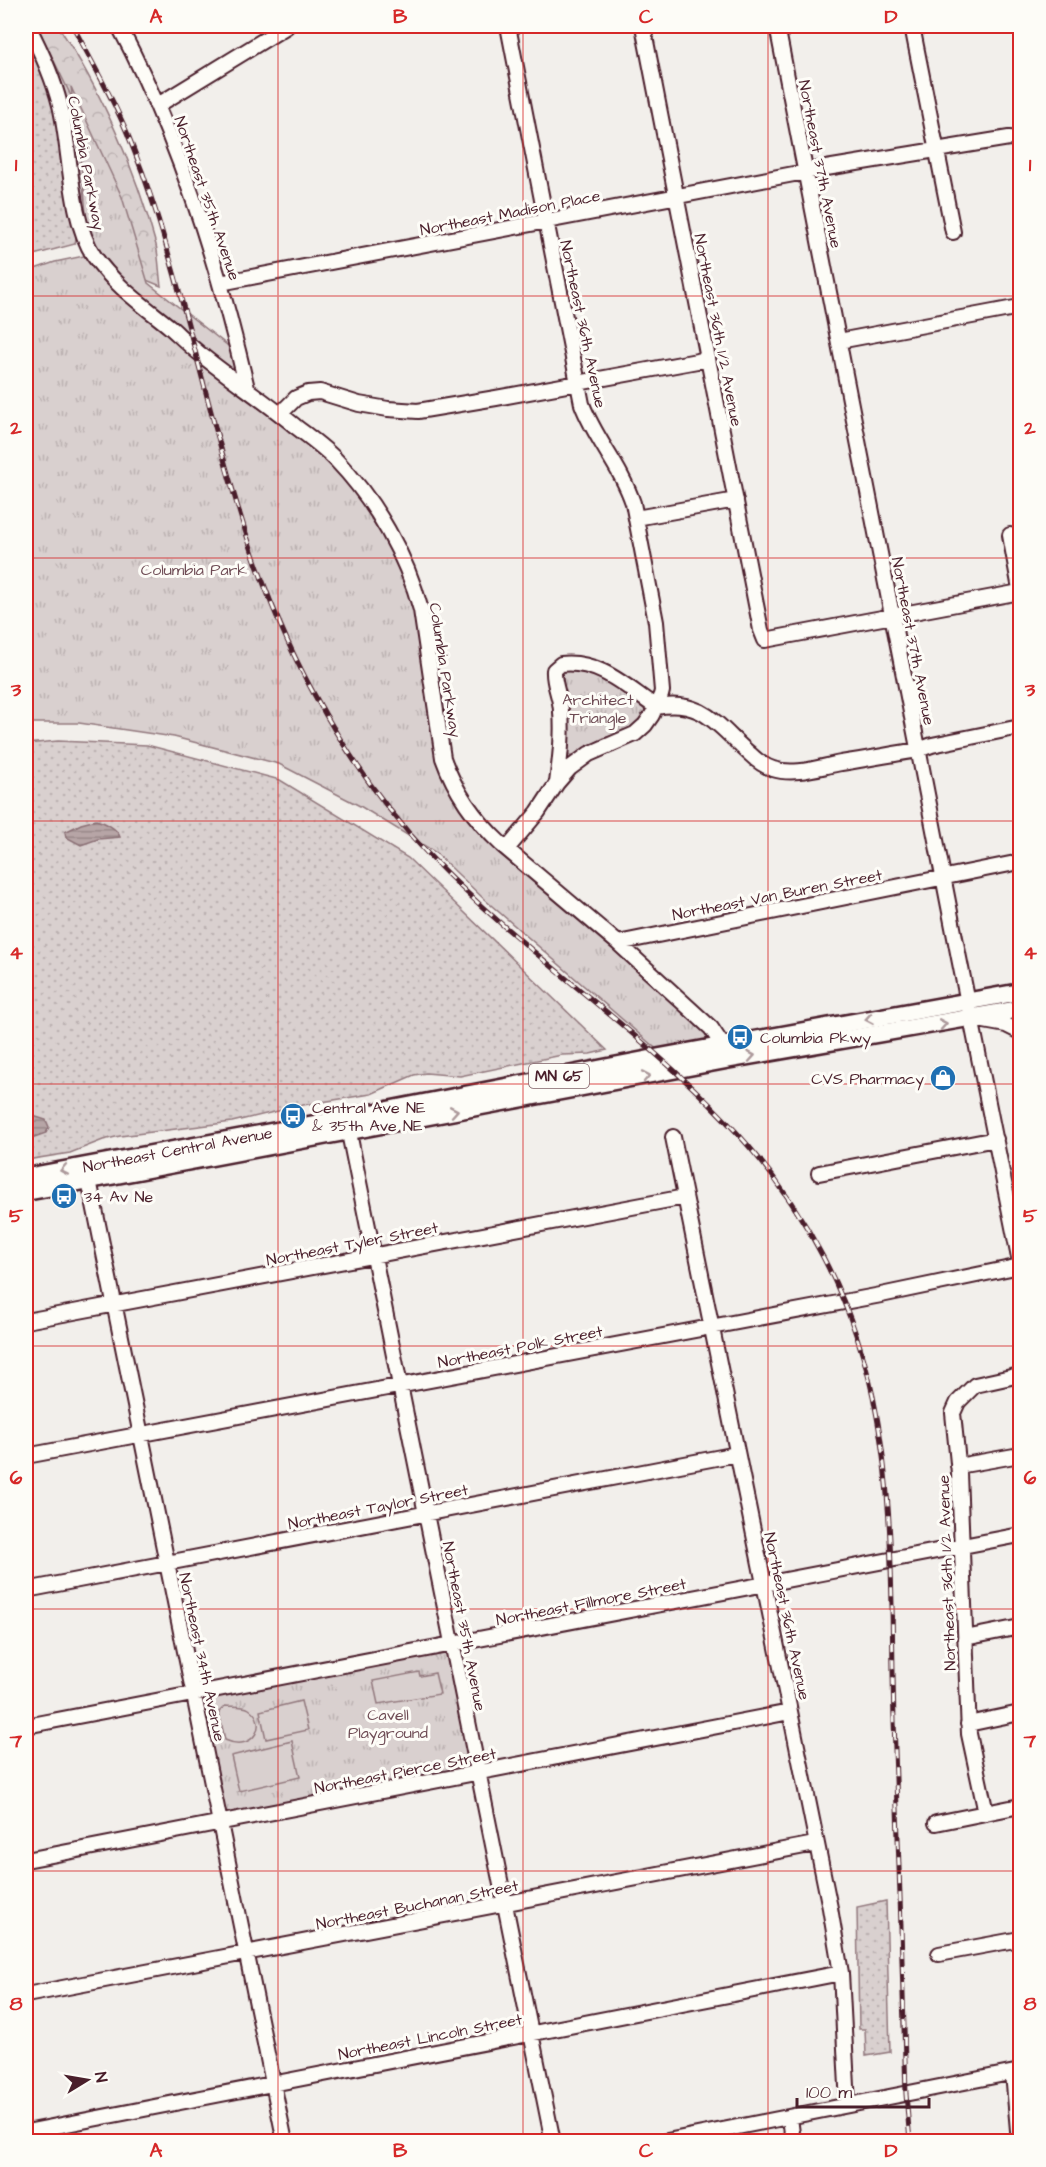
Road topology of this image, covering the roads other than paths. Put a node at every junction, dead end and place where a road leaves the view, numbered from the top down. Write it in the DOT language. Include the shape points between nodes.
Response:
graph roads {
  1 [pos="28,26"];
  2 [pos="119,26"];
  3 [pos="287,26"];
  4 [pos="508,26"];
  5 [pos="643,26"];
  6 [pos="777,26"];
  7 [pos="912,26"];
  8 [pos="158,105"];
  9 [pos="1020,139"];
  10 [pos="937,149"];
  11 [pos="806,174"];
  12 [pos="676,197"];
  13 [pos="545,222"];
  14 [pos="953,232"];
  15 [pos="220,283"];
  16 [pos="1020,307"];
  17 [pos="839,341"];
  18 [pos="708,359"];
  19 [pos="578,383"];
  20 [pos="247,388"];
  21 [pos="280,414"];
  22 [pos="736,500"];
  23 [pos="636,518"];
  24 [pos="1010,535"];
  25 [pos="1020,590"];
  26 [pos="892,616"];
  27 [pos="656,707"];
  28 [pos="1020,727"];
  29 [pos="918,750"];
  30 [pos="557,783"];
  31 [pos="507,849"];
  32 [pos="1020,862"];
  33 [pos="944,879"];
  34 [pos="618,943"];
  35 [pos="1020,992"];
  36 [pos="1020,1009"];
  37 [pos="969,1010"];
  38 [pos="1020,1032"];
  39 [pos="724,1053"];
  40 [pos="347,1124"];
  41 [pos="673,1137"];
  42 [pos="996,1138"];
  43 [pos="819,1173"];
  44 [pos="26,1177"];
  45 [pos="89,1180"];
  46 [pos="26,1192"];
  47 [pos="1007,1196"];
  48 [pos="685,1197"];
  49 [pos="1020,1202"];
  50 [pos="373,1256"];
  51 [pos="1020,1262"];
  52 [pos="1020,1266"];
  53 [pos="115,1304"];
  54 [pos="26,1321"];
  55 [pos="711,1327"];
  56 [pos="1020,1375"];
  57 [pos="399,1385"];
  58 [pos="141,1434"];
  59 [pos="738,1454"];
  60 [pos="1020,1455"];
  61 [pos="26,1456"];
  62 [pos="958,1466"];
  63 [pos="426,1514"];
  64 [pos="1020,1535"];
  65 [pos="962,1548"];
  66 [pos="167,1563"];
  67 [pos="764,1585"];
  68 [pos="26,1590"];
  69 [pos="1020,1627"];
  70 [pos="965,1638"];
  71 [pos="452,1645"];
  72 [pos="194,1694"];
  73 [pos="790,1712"];
  74 [pos="1020,1713"];
  75 [pos="968,1724"];
  76 [pos="26,1726"];
  77 [pos="478,1773"];
  78 [pos="1020,1806"];
  79 [pos="986,1813"];
  80 [pos="936,1822"];
  81 [pos="220,1823"];
  82 [pos="815,1844"];
  83 [pos="26,1860"];
  84 [pos="504,1904"];
  85 [pos="1020,1939"];
  86 [pos="247,1953"];
  87 [pos="939,1954"];
  88 [pos="841,1973"];
  89 [pos="26,1995"];
  90 [pos="531,2034"];
  91 [pos="1017,2072"];
  92 [pos="273,2084"];
  93 [pos="848,2105"];
  94 [pos="790,2116"];
  95 [pos="26,2132"];
  96 [pos="687,2139"];
  97 [pos="285,2142"];
  98 [pos="553,2142"];
  99 [pos="662,2142"];
  100 [pos="793,2142"];
  101 [pos="1019,2142"];
  1 -- 20 [label="street, Columbia Parkway" via="52,77 75,201 93,254 142,306"];
  2 -- 8 [label="street, Northeast 35th Avenue"];
  3 -- 8 [label="street"];
  4 -- 13 [label="street, Northeast 36th Avenue"];
  5 -- 12 [label="street, Northeast 36th 1/2 Avenue"];
  6 -- 11 [label="street, Northeast 37th Avenue"];
  7 -- 10 [label="street"];
  8 -- 15 [label="street, Northeast 35th Avenue"];
  9 -- 10 [label="street, Northeast Madison Place"];
  10 -- 11 [label="street, Northeast Madison Place"];
  10 -- 14 [label="street"];
  11 -- 12 [label="street, Northeast Madison Place"];
  11 -- 17 [label="street, Northeast 37th Avenue"];
  12 -- 13 [label="street, Northeast Madison Place"];
  12 -- 18 [label="street, Northeast 36th 1/2 Avenue"];
  13 -- 15 [label="street, Northeast Madison Place"];
  13 -- 19 [label="street, Northeast 36th Avenue"];
  15 -- 20 [label="street, Northeast 35th Avenue"];
  16 -- 17 [label="street"];
  17 -- 26 [label="street, Northeast 37th Avenue"];
  18 -- 19 [label="street"];
  18 -- 22 [label="street, Northeast 36th 1/2 Avenue"];
  19 -- 21 [label="street" via="418,411 388,410 320,392 308,393 296,398"];
  19 -- 23 [label="street, Northeast 36th Avenue" via="589,423 628,486"];
  20 -- 21 [label="street, Columbia Parkway"];
  21 -- 31 [label="street, Columbia Parkway" via="335,459 359,486 397,546 421,610 438,731 450,779 485,829"];
  22 -- 23 [label="street"];
  22 -- 26 [label="street, Northeast 36th 1/2 Avenue" via="765,640"];
  23 -- 27 [label="street, Northeast 36th Avenue" via="656,622 662,690"];
  24 -- 25 [label="street"];
  25 -- 26 [label="street"];
  26 -- 29 [label="street, Northeast 37th Avenue"];
  27 -- 29 [label="street" via="672,704 695,709 757,761 785,772"];
  27 -- 30 [label="street" via="635,734 588,754"];
  27 -- 30 [label="street" via="599,669 581,663 561,664 554,670 562,737"];
  28 -- 29 [label="street"];
  29 -- 33 [label="street, Northeast 37th Avenue"];
  30 -- 31 [label="street"];
  31 -- 34 [label="street, Columbia Parkway"];
  32 -- 33 [label="street, Northeast Van Buren Street"];
  33 -- 34 [label="street, Northeast Van Buren Street"];
  33 -- 37 [label="street, Northeast 37th Avenue"];
  34 -- 39 [label="street, Columbia Parkway" via="711,1028"];
  35 -- 37 [label="main road, MN 65"];
  36 -- 37 [label="main road, MN 65"];
  37 -- 38 [label="street"];
  37 -- 39 [label="main road, Northeast Central Avenue / MN 65"];
  37 -- 42 [label="street, Northeast 37th Avenue"];
  39 -- 40 [label="main road, Northeast Central Avenue / MN 65"];
  40 -- 44 [label="main road, Northeast Central Avenue / MN 65, one-way"];
  40 -- 45 [label="main road, Northeast Central Avenue / MN 65"];
  40 -- 50 [label="street, Northeast 35th Avenue"];
  41 -- 48 [label="street, Northeast 36th Avenue"];
  42 -- 43 [label="street"];
  42 -- 47 [label="street, Northeast 37th Avenue"];
  45 -- 46 [label="main road, Northeast Central Avenue / MN 65"];
  45 -- 53 [label="street, Northeast 34th Avenue"];
  47 -- 49 [label="street"];
  47 -- 51 [label="street, Northeast 37th Avenue"];
  48 -- 50 [label="street, Northeast Tyler Street"];
  48 -- 55 [label="street, Northeast 36th Avenue"];
  50 -- 53 [label="street, Northeast Tyler Street"];
  50 -- 57 [label="street, Northeast 35th Avenue"];
  52 -- 55 [label="street, Northeast Polk Street"];
  53 -- 54 [label="street, Northeast Tyler Street"];
  53 -- 58 [label="street, Northeast 34th Avenue"];
  55 -- 57 [label="street, Northeast Polk Street"];
  55 -- 59 [label="street, Northeast 36th Avenue"];
  56 -- 62 [label="street, Northeast 36th 1/2 Avenue" via="975,1385 958,1402 953,1413"];
  57 -- 58 [label="street, Northeast Polk Street"];
  57 -- 63 [label="street, Northeast 35th Avenue"];
  58 -- 61 [label="street, Northeast Polk Street"];
  58 -- 66 [label="street, Northeast 34th Avenue"];
  59 -- 63 [label="street, Northeast Taylor Street"];
  59 -- 67 [label="street, Northeast 36th Avenue"];
  60 -- 62 [label="street"];
  62 -- 65 [label="street, Northeast 36th 1/2 Avenue"];
  63 -- 66 [label="street, Northeast Taylor Street"];
  63 -- 71 [label="street, Northeast 35th Avenue"];
  64 -- 65 [label="street, Northeast Fillmore Street"];
  65 -- 67 [label="street, Northeast Fillmore Street"];
  65 -- 70 [label="street, Northeast 36th 1/2 Avenue"];
  66 -- 68 [label="street, Northeast Taylor Street"];
  66 -- 72 [label="street, Northeast 34th Avenue"];
  67 -- 71 [label="street, Northeast Fillmore Street"];
  67 -- 73 [label="street, Northeast 36th Avenue"];
  69 -- 70 [label="street"];
  70 -- 75 [label="street, Northeast 36th 1/2 Avenue"];
  71 -- 72 [label="street, Northeast Fillmore Street"];
  71 -- 77 [label="street, Northeast 35th Avenue"];
  72 -- 76 [label="street, Northeast Fillmore Street"];
  72 -- 81 [label="street, Northeast 34th Avenue"];
  73 -- 77 [label="street, Northeast Pierce Street"];
  73 -- 82 [label="street, Northeast 36th Avenue"];
  74 -- 75 [label="street"];
  75 -- 79 [label="street, Northeast 36th 1/2 Avenue"];
  77 -- 81 [label="street, Northeast Pierce Street"];
  77 -- 84 [label="street, Northeast 35th Avenue"];
  78 -- 79 [label="street"];
  79 -- 80 [label="street"];
  81 -- 83 [label="street, Northeast Pierce Street"];
  81 -- 86 [label="street, Northeast 34th Avenue"];
  82 -- 84 [label="street, Northeast Buchanan Street"];
  82 -- 88 [label="street, Northeast 36th Avenue"];
  84 -- 86 [label="street, Northeast Buchanan Street"];
  84 -- 90 [label="street, Northeast 35th Avenue"];
  85 -- 87 [label="street"];
  86 -- 89 [label="street, Northeast Buchanan Street"];
  86 -- 92 [label="street, Northeast 34th Avenue"];
  88 -- 90 [label="street, Northeast Lincoln Street"];
  88 -- 93 [label="street, Northeast 36th Avenue"];
  90 -- 92 [label="street, Northeast Lincoln Street"];
  90 -- 98 [label="street, Northeast 35th Avenue"];
  91 -- 93 [label="street"];
  91 -- 101 [label="street"];
  92 -- 95 [label="street, Northeast Lincoln Street"];
  92 -- 97 [label="street, Northeast 34th Avenue"];
  93 -- 94 [label="street"];
  94 -- 96 [label="street"];
  94 -- 100 [label="street"];
  96 -- 99 [label="street"];
}
